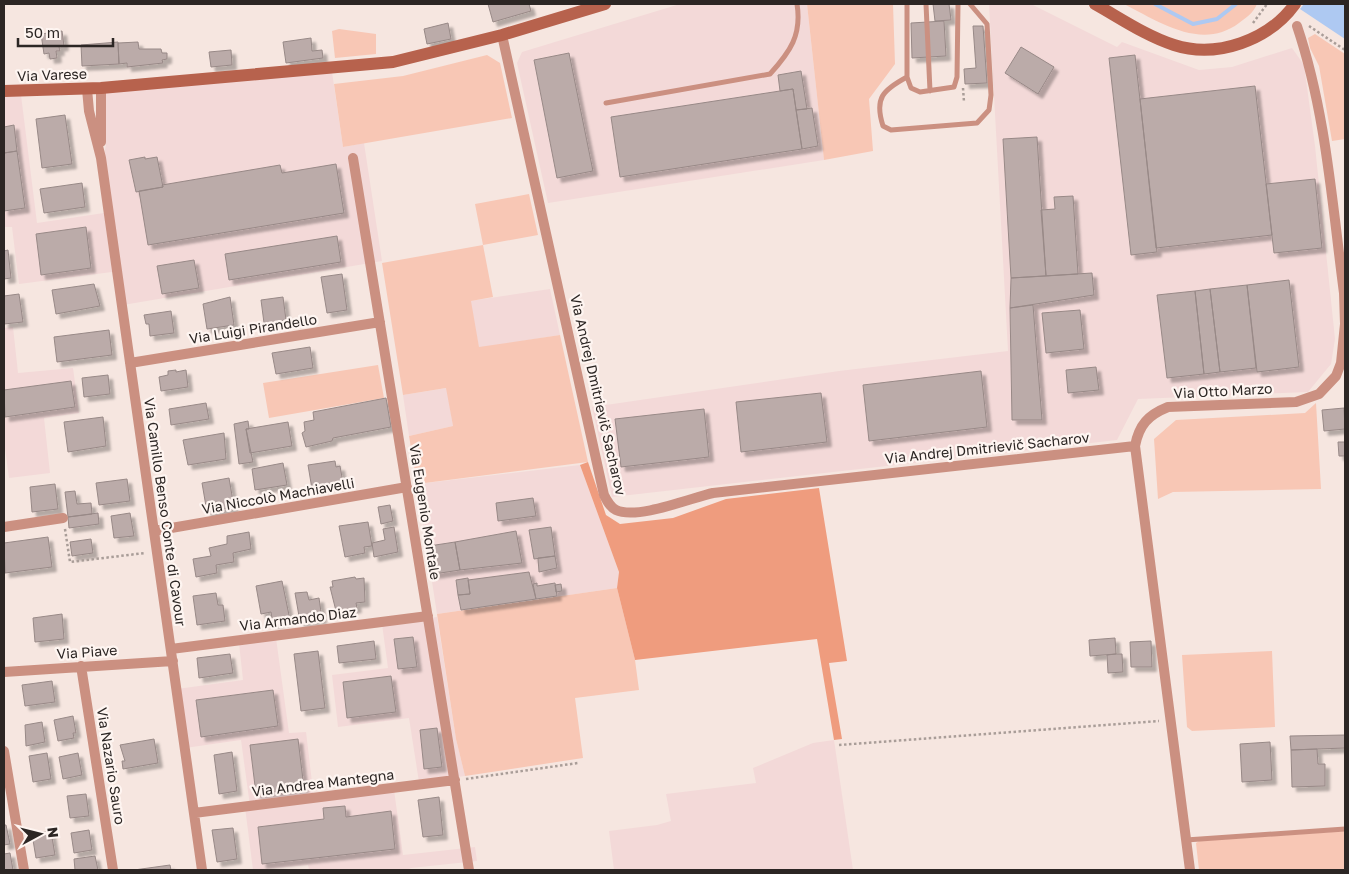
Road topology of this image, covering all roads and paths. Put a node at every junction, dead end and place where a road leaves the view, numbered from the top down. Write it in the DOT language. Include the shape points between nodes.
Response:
graph roads {
  1 [pos="605,4"];
  2 [pos="797,4"];
  3 [pos="907,4"];
  4 [pos="926,4"];
  5 [pos="958,4"];
  6 [pos="970,4"];
  7 [pos="1095,4"];
  8 [pos="1267,4"];
  9 [pos="1294,4"];
  10 [pos="1249,26"];
  11 [pos="1297,26"];
  12 [pos="502,35"];
  13 [pos="1345,50"];
  14 [pos="907,77"];
  15 [pos="101,88"];
  16 [pos="86,89"];
  17 [pos="4,91"];
  18 [pos="930,91"];
  19 [pos="606,103"];
  20 [pos="101,158"];
  21 [pos="353,158"];
  22 [pos="380,322"];
  23 [pos="130,363"];
  24 [pos="1135,446"];
  25 [pos="407,487"];
  26 [pos="63,518"];
  27 [pos="4,527"];
  28 [pos="154,531"];
  29 [pos="157,552"];
  30 [pos="428,616"];
  31 [pos="171,649"];
  32 [pos="173,661"];
  33 [pos="81,666"];
  34 [pos="4,672"];
  35 [pos="1172,722"];
  36 [pos="839,745"];
  37 [pos="4,751"];
  38 [pos="578,763"];
  39 [pos="455,780"];
  40 [pos="194,813"];
  41 [pos="1345,829"];
  42 [pos="1186,840"];
  43 [pos="24,870"];
  44 [pos="113,870"];
  45 [pos="202,870"];
  46 [pos="470,870"];
  47 [pos="1190,870"];
  1 -- 12 [label="street, Via Varese"];
  2 -- 19 [label="lane" via="797,32 784,60 770,74"];
  3 -- 14 [label="lane"];
  4 -- 18 [label="lane"];
  5 -- 18 [label="lane" via="957,78 954,88"];
  6 -- 14 [label="lane" via="987,24 989,110 977,122 890,130 882,126 879,103 884,92"];
  7 -- 9 [label="street" via="1174,45 1205,49 1239,43 1264,33"];
  8 -- 10 [label="path"];
  11 -- 13 [label="path" via="1312,27"];
  11 -- 24 [label="street, Via Otto Marzo" via="1319,103 1344,292 1345,324 1341,363 1336,376 1319,394 1296,402 1168,407 1154,412 1144,421 1137,433"];
  12 -- 15 [label="street, Via Varese" via="393,62"];
  12 -- 24 [label="street, Via Andrej Dmitrievič Sacharov" via="604,495 616,510 663,508 713,493"];
  14 -- 18 [label="lane" via="911,88 920,92"];
  15 -- 16 [label="street, Via Varese"];
  15 -- 20 [label="street, Via Camillo Benso Conte di Cavour"];
  16 -- 17 [label="street, Via Varese"];
  16 -- 20 [label="street, Via Camillo Benso Conte di Cavour"];
  20 -- 23 [label="street, Via Camillo Benso Conte di Cavour"];
  21 -- 22 [label="street, Via Eugenio Montale"];
  22 -- 23 [label="street, Via Luigi Pirandello"];
  22 -- 25 [label="street, Via Eugenio Montale"];
  23 -- 28 [label="street, Via Camillo Benso Conte di Cavour"];
  24 -- 35 [label="street, Via Otto Marzo"];
  25 -- 28 [label="street, Via Niccolò Machiavelli"];
  25 -- 30 [label="street, Via Eugenio Montale"];
  26 -- 27 [label="street"];
  26 -- 29 [label="path" via="70,562"];
  28 -- 29 [label="street, Via Camillo Benso Conte di Cavour"];
  29 -- 31 [label="street, Via Camillo Benso Conte di Cavour"];
  30 -- 31 [label="street, Via Armando Diaz"];
  30 -- 39 [label="street, Via Eugenio Montale"];
  31 -- 32 [label="street, Via Camillo Benso Conte di Cavour"];
  32 -- 33 [label="street, Via Piave"];
  32 -- 40 [label="street, Via Camillo Benso Conte di Cavour"];
  33 -- 34 [label="street, Via Piave"];
  33 -- 44 [label="street, Via Nazario Sauro"];
  35 -- 36 [label="path"];
  35 -- 42 [label="street, Via Otto Marzo"];
  37 -- 43 [label="street"];
  38 -- 39 [label="path"];
  39 -- 40 [label="street, Via Andrea Mantegna"];
  39 -- 46 [label="street, Via Eugenio Montale"];
  40 -- 45 [label="street, Via Camillo Benso Conte di Cavour"];
  41 -- 42 [label="lane"];
  42 -- 47 [label="street, Via Otto Marzo"];
}
